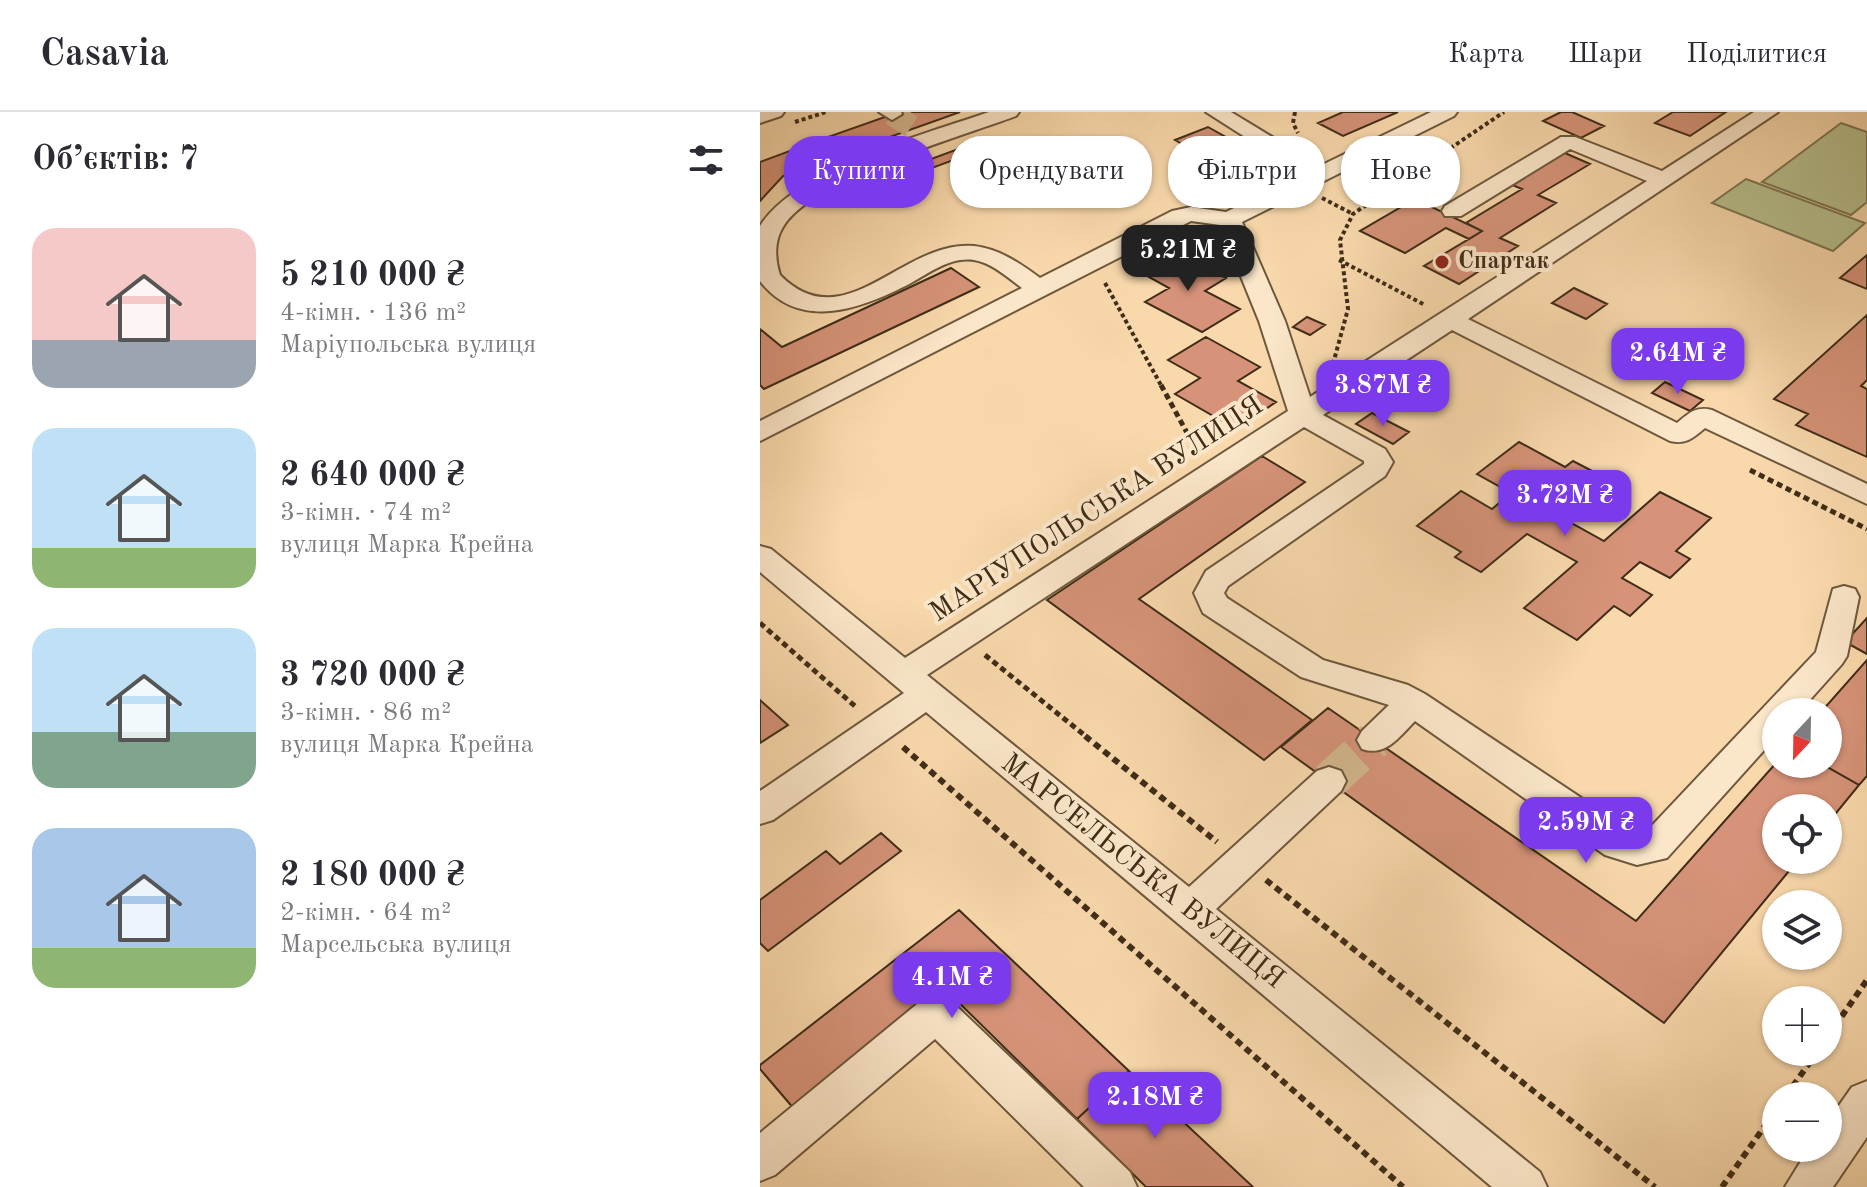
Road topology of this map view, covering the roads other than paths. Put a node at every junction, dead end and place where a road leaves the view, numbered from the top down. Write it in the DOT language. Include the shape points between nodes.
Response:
graph roads {
  1 [pos="774,112"];
  2 [pos="1009,112"];
  3 [pos="1216,112"];
  4 [pos="1447,112"];
  5 [pos="1768,112"];
  6 [pos="760,117"];
  7 [pos="1255,136"];
  8 [pos="1325,174"];
  9 [pos="1664,180"];
  10 [pos="1253,208"];
  11 [pos="1453,211"];
  12 [pos="1229,219"];
  13 [pos="1040,290"];
  14 [pos="1450,319"];
  15 [pos="1312,409"];
  16 [pos="760,432"];
  17 [pos="1867,495"];
  18 [pos="760,556"];
  19 [pos="1844,597"];
  20 [pos="915,684"];
  21 [pos="1793,698"];
  22 [pos="1413,703"];
  23 [pos="1762,731"];
  24 [pos="1374,740"];
  25 [pos="1329,781"];
  26 [pos="760,810"];
  27 [pos="1189,910"];
  28 [pos="1867,1101"];
  29 [pos="760,1160"];
  30 [pos="1115,1187"];
  31 [pos="1525,1187"];
  32 [pos="1807,1187"];
  1 -- 6 [label="street"];
  2 -- 13 [label="street" via="923,134 811,192 777,218 763,246 766,275 794,302 824,308 939,258 980,252"];
  3 -- 7 [label="street"];
  4 -- 8 [label="street"];
  5 -- 9 [label="street, МАРІУПОЛЬСЬКА ВУЛИЦЯ"];
  9 -- 11 [label="street" via="1568,141"];
  9 -- 14 [label="street, МАРІУПОЛЬСЬКА ВУЛИЦЯ"];
  10 -- 12 [label="street"];
  12 -- 13 [label="street" via="1180,216"];
  12 -- 15 [label="street"];
  13 -- 16 [label="street"];
  14 -- 15 [label="street, МАРІУПОЛЬСЬКА ВУЛИЦЯ"];
  14 -- 17 [label="street" via="1680,435 1702,416"];
  15 -- 20 [label="street, МАРІУПОЛЬСЬКА ВУЛИЦЯ" via="962,637"];
  15 -- 22 [label="street" via="1375,455 1375,470 1217,579 1209,593 1214,605 1312,669"];
  18 -- 20 [label="street, МАРСЕЛЬСЬКА ВУЛИЦЯ"];
  19 -- 21 [label="street" via="1831,656"];
  20 -- 26 [label="street, МАРІУПОЛЬСЬКА ВУЛИЦЯ" via="879,727"];
  20 -- 27 [label="street, МАРСЕЛЬСЬКА ВУЛИЦЯ"];
  22 -- 23 [label="street" via="1618,844 1637,850 1654,847"];
  22 -- 24 [label="street"];
  25 -- 27 [label="street"];
  27 -- 31 [label="street, МАРСЕЛЬСЬКА ВУЛИЦЯ"];
  28 -- 32 [label="street"];
  29 -- 30 [label="street" via="936,1013"];
}
